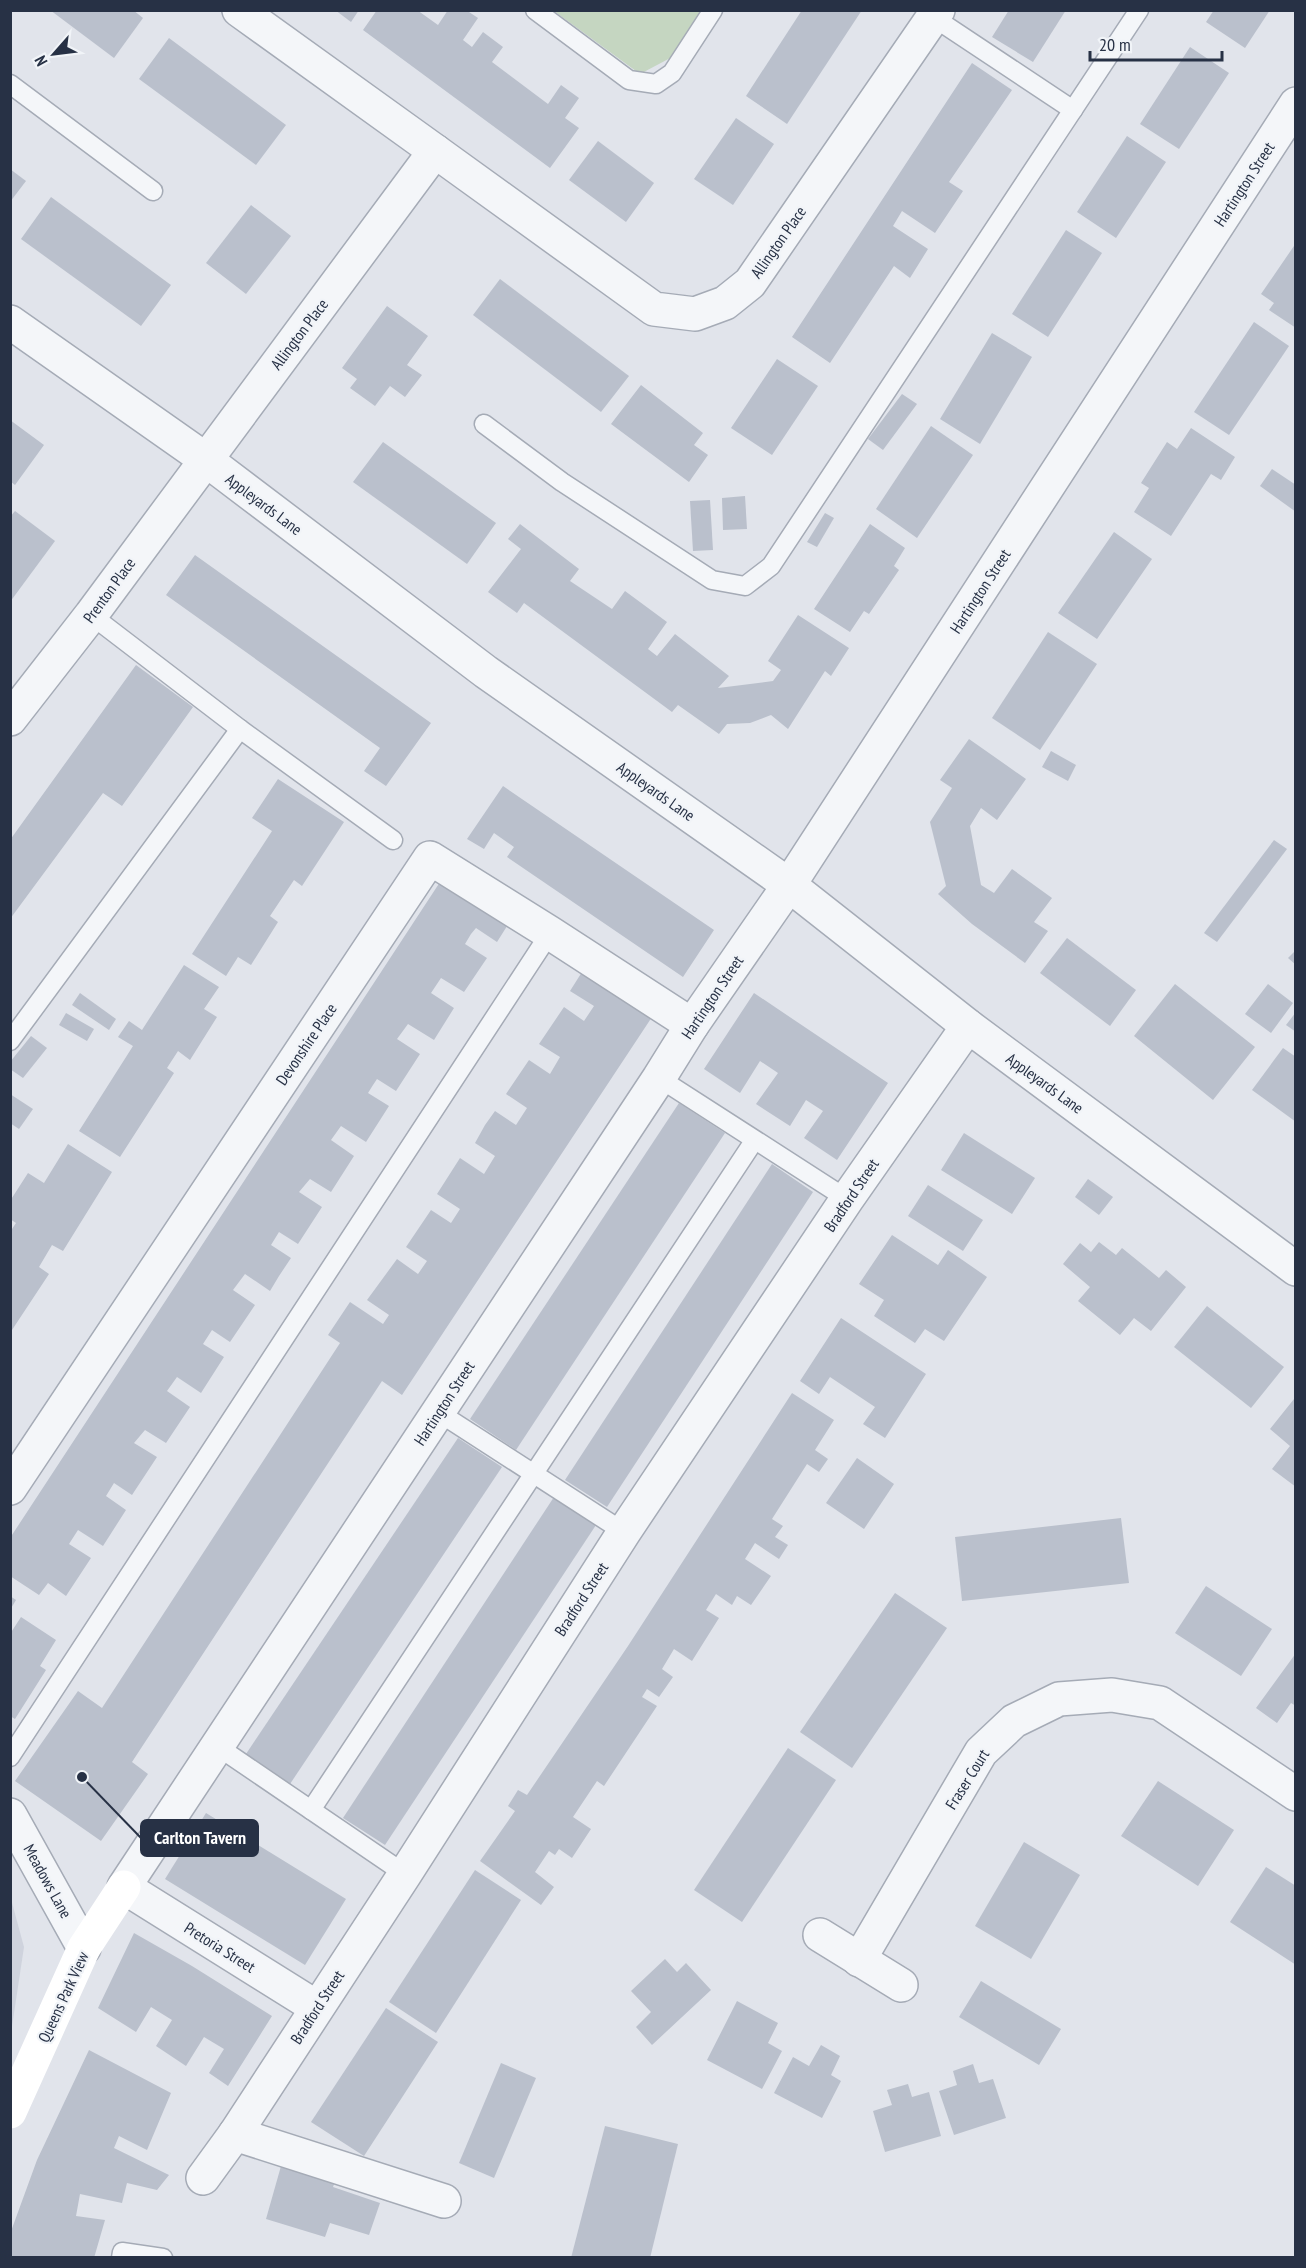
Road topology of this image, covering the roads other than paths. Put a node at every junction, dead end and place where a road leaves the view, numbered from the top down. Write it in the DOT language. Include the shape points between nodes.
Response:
graph roads {
  1 [pos="239,10"];
  2 [pos="535,10"];
  3 [pos="713,10"];
  4 [pos="1139,10"];
  5 [pos="932,13"];
  6 [pos="10,84"];
  7 [pos="1296,104"];
  8 [pos="1073,110"];
  9 [pos="435,151"];
  10 [pos="153,191"];
  11 [pos="10,322"];
  12 [pos="483,424"];
  13 [pos="205,459"];
  14 [pos="91,615"];
  15 [pos="10,719"];
  16 [pos="240,729"];
  17 [pos="393,840"];
  18 [pos="789,885"];
  19 [pos="550,933"];
  20 [pos="692,1025"];
  21 [pos="968,1026"];
  22 [pos="10,1041"];
  23 [pos="659,1078"];
  24 [pos="754,1141"];
  25 [pos="847,1199"];
  26 [pos="1296,1269"];
  27 [pos="438,1412"];
  28 [pos="532,1475"];
  29 [pos="10,1488"];
  30 [pos="624,1532"];
  31 [pos="217,1746"];
  32 [pos="10,1757"];
  33 [pos="1296,1794"];
  34 [pos="312,1810"];
  35 [pos="10,1815"];
  36 [pos="405,1874"];
  37 [pos="124,1887"];
  38 [pos="820,1935"];
  39 [pos="84,1948"];
  40 [pos="860,1960"];
  41 [pos="901,1985"];
  42 [pos="316,2007"];
  43 [pos="10,2112"];
  44 [pos="235,2134"];
  45 [pos="203,2178"];
  46 [pos="444,2201"];
  47 [pos="121,2258"];
  48 [pos="163,2258"];
  1 -- 9 [label="street, Allington Place"];
  2 -- 3 [label="lane" via="629,80 657,84 672,73"];
  4 -- 8 [label="lane"];
  5 -- 8 [label="lane"];
  5 -- 9 [label="street, Allington Place" via="750,283 725,303 695,314 654,309"];
  6 -- 10 [label="lane"];
  7 -- 18 [label="street, Hartington Street"];
  8 -- 12 [label="lane" via="771,566 745,586 711,580 562,482"];
  9 -- 13 [label="street, Allington Place"];
  11 -- 13 [label="street, Appleyards Lane"];
  13 -- 14 [label="street, Prenton Place"];
  13 -- 18 [label="street, Appleyards Lane" via="486,672"];
  14 -- 15 [label="street, Prenton Place"];
  14 -- 16 [label="lane"];
  16 -- 17 [label="lane"];
  16 -- 22 [label="lane"];
  18 -- 20 [label="street, Hartington Street"];
  18 -- 21 [label="street, Appleyards Lane"];
  19 -- 20 [label="street, Devonshire Place"];
  19 -- 29 [label="street, Devonshire Place" via="430,858"];
  19 -- 32 [label="lane"];
  20 -- 23 [label="street, Hartington Street"];
  21 -- 25 [label="street, Bradford Street"];
  21 -- 26 [label="street, Appleyards Lane"];
  23 -- 24 [label="lane"];
  23 -- 27 [label="street, Hartington Street"];
  24 -- 25 [label="lane"];
  24 -- 28 [label="lane"];
  25 -- 30 [label="street, Bradford Street"];
  27 -- 28 [label="lane"];
  27 -- 31 [label="street, Hartington Street"];
  28 -- 30 [label="lane"];
  28 -- 34 [label="lane"];
  30 -- 36 [label="street, Bradford Street"];
  31 -- 34 [label="lane"];
  31 -- 37 [label="street, Hartington Street"];
  33 -- 40 [label="street, Fraser Court" via="1160,1703 1112,1695 1059,1699 1014,1721 981,1752"];
  34 -- 36 [label="lane"];
  35 -- 39 [label="street, Meadows Lane"];
  36 -- 42 [label="street, Bradford Street"];
  37 -- 39 [label="street, Queens Park View"];
  37 -- 42 [label="street, Pretoria Street"];
  38 -- 40 [label="street"];
  39 -- 43 [label="street, Queens Park View"];
  40 -- 41 [label="street"];
  42 -- 44 [label="street, Bradford Street"];
  44 -- 45 [label="street, Bradford Street"];
  44 -- 46 [label="street"];
  47 -- 48 [label="lane" via="122,2252"];
}
